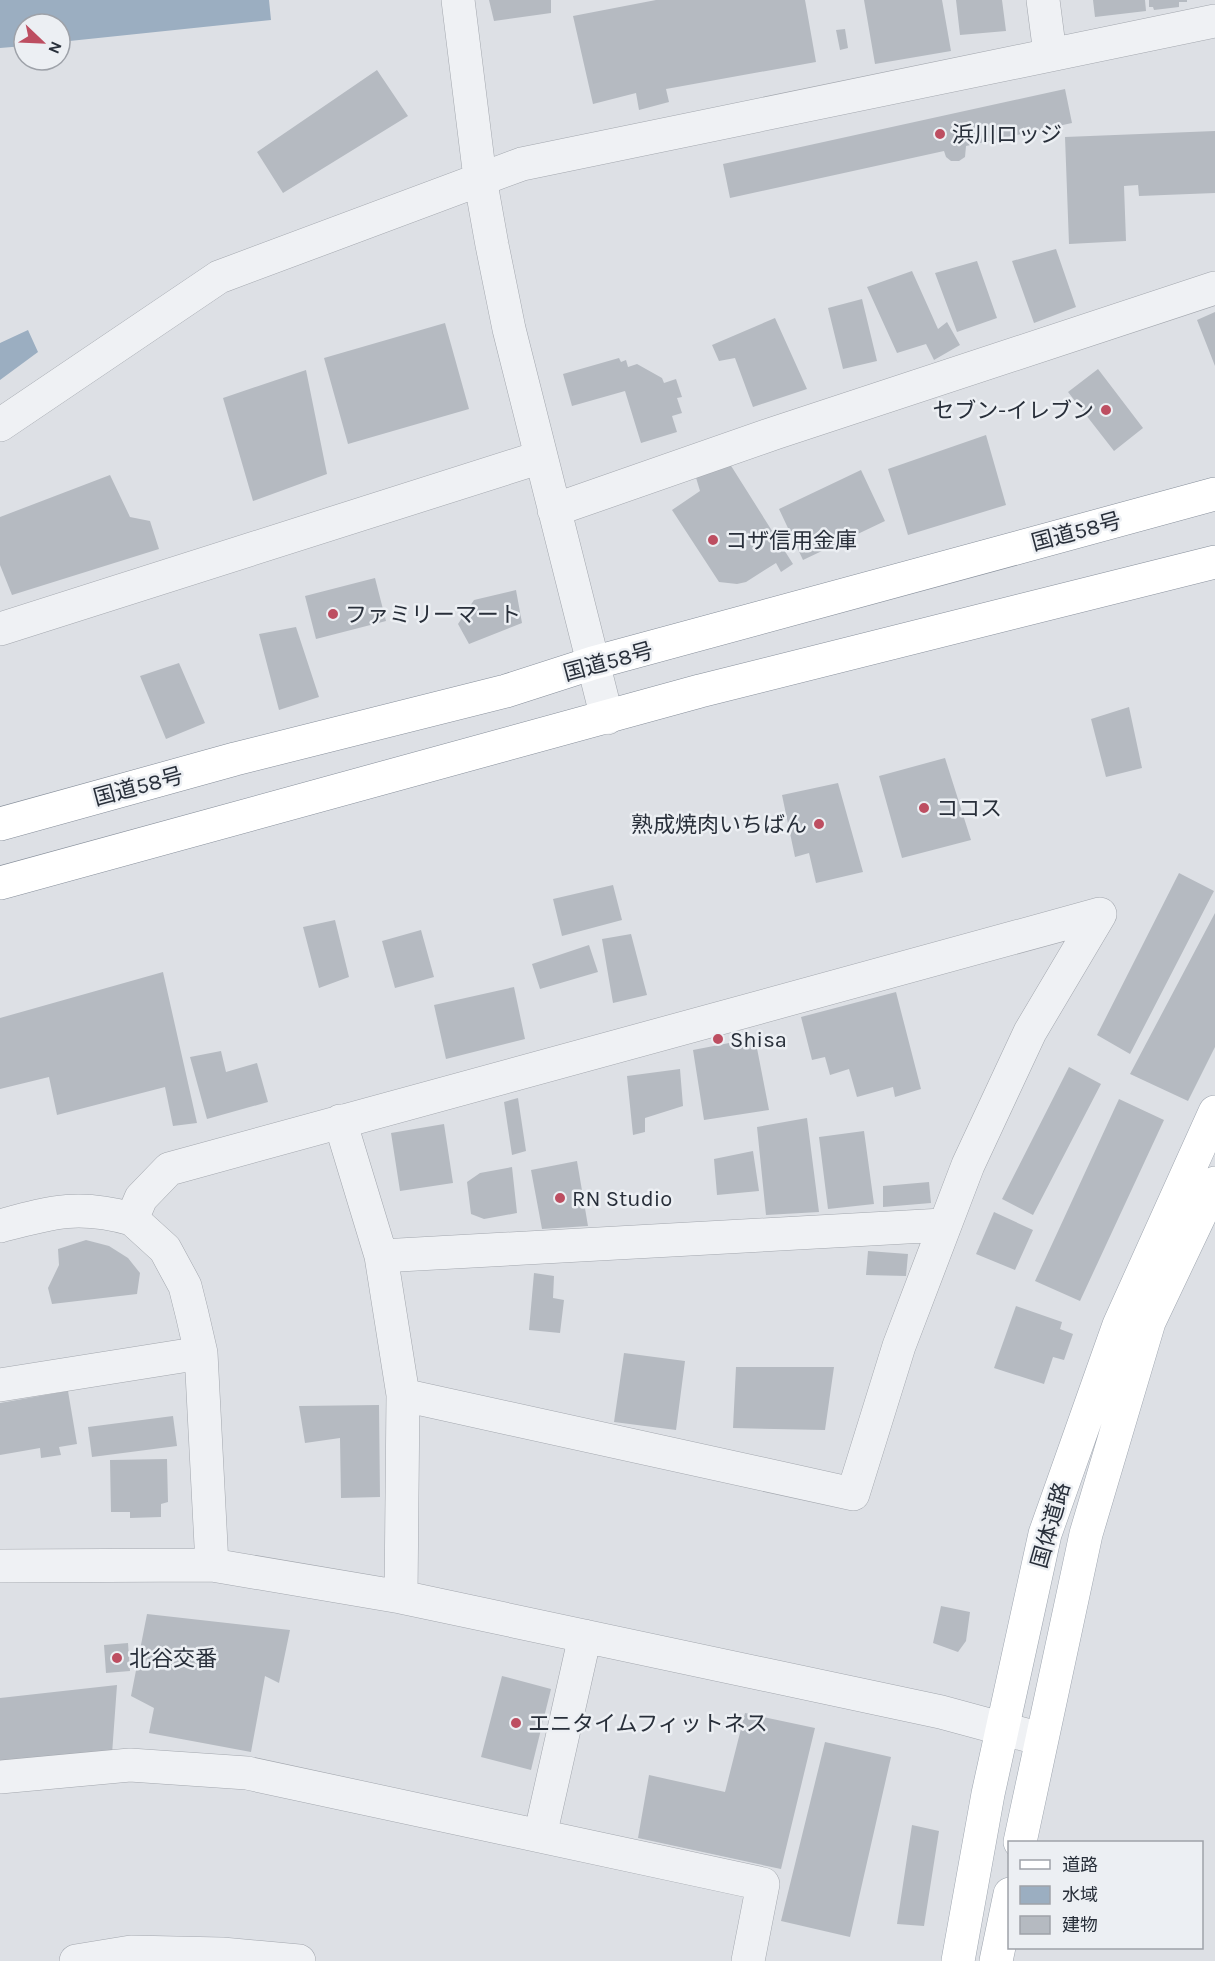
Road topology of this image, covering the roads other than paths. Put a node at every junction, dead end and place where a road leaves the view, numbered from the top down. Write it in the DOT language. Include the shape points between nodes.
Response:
graph roads {
  1 [pos="458,0"];
  2 [pos="1043,0"];
  3 [pos="1202,15"];
  4 [pos="1050,54"];
  5 [pos="480,178"];
  6 [pos="1215,288"];
  7 [pos="0,425"];
  8 [pos="541,457"];
  9 [pos="1215,494"];
  10 [pos="554,510"];
  11 [pos="1215,562"];
  12 [pos="0,629"];
  13 [pos="593,663"];
  14 [pos="607,718"];
  15 [pos="0,824"];
  16 [pos="0,883"];
  17 [pos="1215,1112"];
  18 [pos="340,1121"];
  19 [pos="1215,1183"];
  20 [pos="132,1219"];
  21 [pos="943,1225"];
  22 [pos="0,1226"];
  23 [pos="381,1256"];
  24 [pos="201,1353"];
  25 [pos="0,1385"];
  26 [pos="403,1395"];
  27 [pos="212,1565"];
  28 [pos="0,1566"];
  29 [pos="401,1597"];
  30 [pos="585,1636"];
  31 [pos="1002,1730"];
  32 [pos="1041,1739"];
  33 [pos="0,1777"];
  34 [pos="540,1836"];
  35 [pos="1020,1841"];
  36 [pos="1008,1904"];
  37 [pos="76,1961"];
  38 [pos="298,1961"];
  39 [pos="748,1961"];
  40 [pos="958,1961"];
  41 [pos="996,1961"];
  1 -- 5 [label="street"];
  2 -- 4 [label="street"];
  3 -- 4 [label="street"];
  4 -- 5 [label="street" via="546,157"];
  5 -- 7 [label="street" via="219,277"];
  5 -- 8 [label="street" via="509,329"];
  6 -- 10 [label="street"];
  8 -- 10 [label="street"];
  8 -- 12 [label="street"];
  9 -- 13 [label="main road, 国道58号"];
  10 -- 13 [label="street"];
  11 -- 14 [label="main road" via="733,682"];
  13 -- 14 [label="street"];
  13 -- 15 [label="main road, 国道58号" via="506,691"];
  14 -- 16 [label="main road"];
  17 -- 31 [label="main road, 国体道路" via="1119,1325 1080,1430 1045,1534"];
  18 -- 20 [label="street" via="169,1169 141,1198"];
  18 -- 21 [label="street" via="1100,914 1030,1032"];
  18 -- 23 [label="street"];
  19 -- 32 [label="main road, 国体道路" via="1149,1322 1086,1534"];
  20 -- 22 [label="street" via="103,1211 56,1211"];
  20 -- 24 [label="street" via="165,1248 185,1286"];
  21 -- 23 [label="street"];
  21 -- 26 [label="street" via="899,1346 853,1494"];
  23 -- 26 [label="street"];
  24 -- 25 [label="street"];
  24 -- 27 [label="street"];
  26 -- 29 [label="street"];
  27 -- 28 [label="street"];
  27 -- 29 [label="street"];
  29 -- 30 [label="street"];
  30 -- 31 [label="street" via="941,1712"];
  30 -- 34 [label="street"];
  31 -- 32 [label="street"];
  31 -- 40 [label="main road, 国体道路"];
  32 -- 35 [label="main road, 国体道路"];
  33 -- 34 [label="street" via="130,1765 247,1773"];
  34 -- 39 [label="street" via="764,1884"];
  36 -- 41 [label="main road"];
  37 -- 38 [label="street" via="131,1952"];
}
